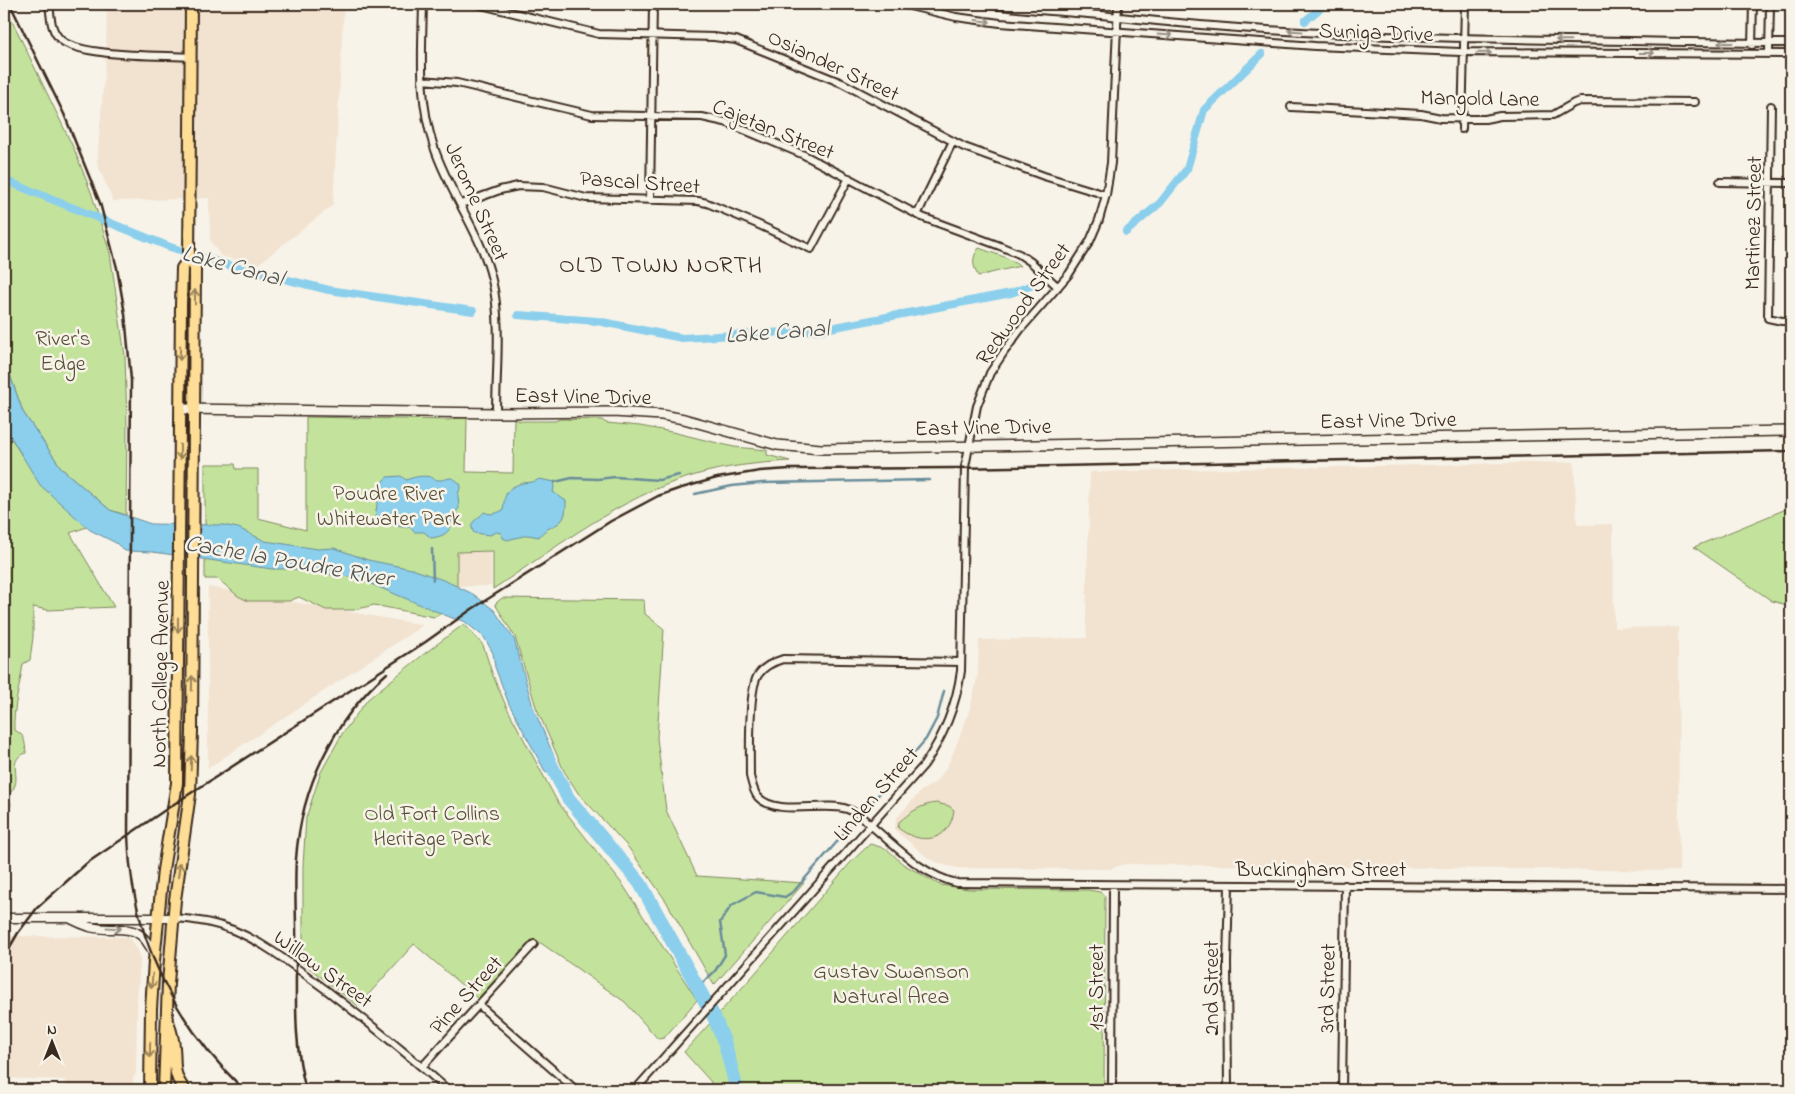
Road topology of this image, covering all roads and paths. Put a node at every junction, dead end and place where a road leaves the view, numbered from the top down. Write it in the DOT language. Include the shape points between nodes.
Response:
graph roads {
  1 [pos="50,4"];
  2 [pos="191,4"];
  3 [pos="422,4"];
  4 [pos="476,4"];
  5 [pos="653,4"];
  6 [pos="901,4"];
  7 [pos="986,4"];
  8 [pos="1118,4"];
  9 [pos="1464,4"];
  10 [pos="1753,4"];
  11 [pos="1770,4"];
  12 [pos="1117,16"];
  13 [pos="1116,32"];
  14 [pos="652,35"];
  15 [pos="1464,39"];
  16 [pos="1752,43"];
  17 [pos="1769,43"];
  18 [pos="1791,43"];
  19 [pos="1464,52"];
  20 [pos="1752,53"];
  21 [pos="1769,53"];
  22 [pos="1791,54"];
  23 [pos="191,57"];
  24 [pos="422,80"];
  25 [pos="1695,102"];
  26 [pos="1771,106"];
  27 [pos="1291,107"];
  28 [pos="651,116"];
  29 [pos="1462,119"];
  30 [pos="1462,129"];
  31 [pos="953,141"];
  32 [pos="849,178"];
  33 [pos="1720,182"];
  34 [pos="1771,183"];
  35 [pos="1791,183"];
  36 [pos="1106,195"];
  37 [pos="650,200"];
  38 [pos="461,204"];
  39 [pos="917,215"];
  40 [pos="189,259"];
  41 [pos="1058,287"];
  42 [pos="1791,322"];
  43 [pos="180,409"];
  44 [pos="194,409"];
  45 [pos="496,413"];
  46 [pos="1791,431"];
  47 [pos="969,445"];
  48 [pos="961,662"];
  49 [pos="871,825"];
  50 [pos="1113,885"];
  51 [pos="1229,886"];
  52 [pos="1346,886"];
  53 [pos="1791,889"];
  54 [pos="4,918"];
  55 [pos="67,918"];
  56 [pos="158,918"];
  57 [pos="174,918"];
  58 [pos="534,944"];
  59 [pos="154,956"];
  60 [pos="479,1005"];
  61 [pos="166,1016"];
  62 [pos="422,1067"];
  63 [pos="150,1090"];
  64 [pos="164,1090"];
  65 [pos="185,1090"];
  66 [pos="448,1090"];
  67 [pos="576,1090"];
  68 [pos="635,1090"];
  69 [pos="1112,1090"];
  70 [pos="1228,1090"];
  71 [pos="1342,1090"];
  1 -- 23 [label="street" via="52,28 60,39 73,47 102,52"];
  2 -- 23 [label="highway, North College Avenue"];
  3 -- 24 [label="street, Jerome Street"];
  4 -- 14 [label="street, Osiander Street" via="599,34"];
  5 -- 14 [label="street"];
  6 -- 13 [label="street, Suniga Drive, one-way" via="1000,23"];
  7 -- 12 [label="street, Suniga Drive"];
  8 -- 12 [label="street, Redwood Street"];
  9 -- 15 [label="street"];
  10 -- 16 [label="street"];
  11 -- 17 [label="street"];
  12 -- 13 [label="street, Redwood Street"];
  15 -- 12 [label="street, Suniga Drive, one-way" via="1161,22"];
  13 -- 19 [label="street, Suniga Drive, one-way" via="1315,46"];
  13 -- 36 [label="street, Redwood Street" via="1114,127"];
  14 -- 28 [label="street"];
  14 -- 31 [label="street, Osiander Street" via="736,40 842,83"];
  16 -- 15 [label="street, Suniga Drive, one-way"];
  15 -- 19 [label="street"];
  16 -- 17 [label="street, Suniga Drive"];
  16 -- 20 [label="street"];
  17 -- 18 [label="street, Suniga Drive"];
  17 -- 21 [label="street"];
  19 -- 20 [label="street, Suniga Drive, one-way"];
  19 -- 29 [label="street"];
  20 -- 21 [label="street, Suniga Drive"];
  21 -- 22 [label="street, Suniga Drive"];
  23 -- 40 [label="highway, North College Avenue"];
  24 -- 28 [label="street, Cajetan Street" via="457,83 592,115"];
  24 -- 38 [label="street, Jerome Street" via="423,104 434,148"];
  25 -- 29 [label="street, Mangold Lane" via="1581,101 1553,116"];
  26 -- 34 [label="street, Martinez Street"];
  27 -- 29 [label="street, Mangold Lane"];
  28 -- 32 [label="street, Cajetan Street" via="715,119"];
  28 -- 37 [label="street"];
  29 -- 30 [label="street"];
  31 -- 36 [label="street, Osiander Street" via="1044,176"];
  31 -- 39 [label="street"];
  32 -- 37 [label="street, Pascal Street" via="811,249 707,203"];
  32 -- 39 [label="street, Cajetan Street"];
  33 -- 34 [label="street"];
  34 -- 35 [label="street"];
  34 -- 42 [label="street, Martinez Street" via="1768,318"];
  36 -- 41 [label="street, Redwood Street" via="1090,241"];
  37 -- 38 [label="street, Pascal Street" via="586,198 518,186"];
  38 -- 45 [label="street, Jerome Street" via="481,244 495,295"];
  39 -- 41 [label="street, Cajetan Street" via="1019,254"];
  40 -- 43 [label="highway, North College Avenue, one-way" via="182,268"];
  44 -- 40 [label="highway, North College Avenue, one-way" via="195,268"];
  41 -- 47 [label="street, Redwood Street" via="1020,330 990,373 977,406"];
  43 -- 44 [label="main road, East Vine Drive"];
  43 -- 56 [label="highway, North College Avenue, one-way" via="177,783"];
  44 -- 45 [label="main road, East Vine Drive"];
  57 -- 44 [label="highway, North College Avenue, one-way" via="190,794"];
  45 -- 47 [label="main road, East Vine Drive" via="662,415 795,448"];
  46 -- 47 [label="main road, East Vine Drive"];
  47 -- 48 [label="street, Linden Street"];
  48 -- 49 [label="street, Linden Street" via="956,702 941,739 924,765"];
  48 -- 49 [label="street, Buckingham Street" via="784,659 767,665 758,674 752,691 750,776 758,796 775,806 848,809"];
  49 -- 50 [label="street, Buckingham Street" via="924,870 945,880"];
  49 -- 68 [label="street, Linden Street"];
  50 -- 51 [label="street, Buckingham Street"];
  50 -- 69 [label="street, 1st Street"];
  51 -- 52 [label="street, Buckingham Street"];
  51 -- 70 [label="street, 2nd Street"];
  52 -- 53 [label="street, Buckingham Street"];
  52 -- 71 [label="street, 3rd Street"];
  54 -- 55 [label="street, Willow Street"];
  55 -- 56 [label="street, Willow Street"];
  55 -- 59 [label="street, one-way" via="91,927 133,931 146,941"];
  56 -- 57 [label="street, Willow Street"];
  56 -- 59 [label="highway, North College Avenue"];
  57 -- 61 [label="highway, North College Avenue"];
  57 -- 62 [label="street, Willow Street" via="214,924 259,943 356,1012"];
  58 -- 60 [label="street, Pine Street"];
  59 -- 63 [label="highway, North College Avenue, one-way"];
  60 -- 62 [label="street, Pine Street"];
  60 -- 67 [label="street"];
  61 -- 64 [label="highway, North College Avenue"];
  61 -- 65 [label="highway" via="174,1040 176,1078"];
  62 -- 66 [label="street, Willow Street"];
}
